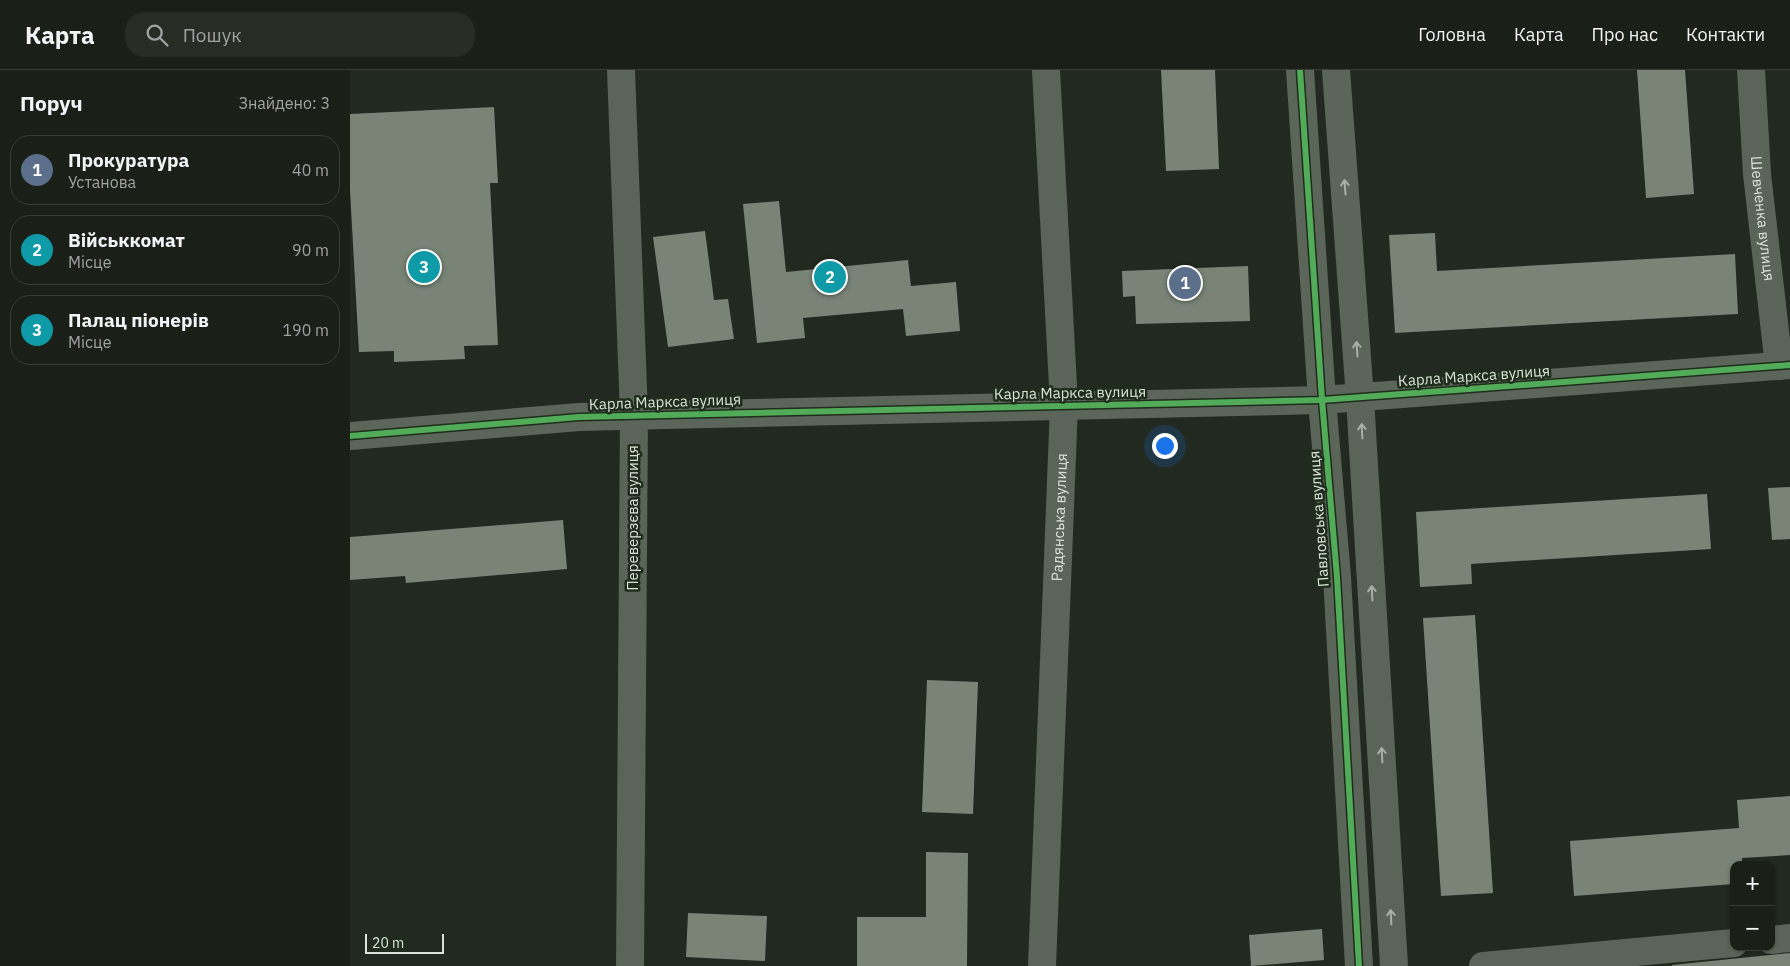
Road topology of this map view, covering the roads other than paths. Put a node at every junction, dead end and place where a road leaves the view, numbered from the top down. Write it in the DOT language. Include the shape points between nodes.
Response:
graph roads {
  1 [pos="621,70"];
  2 [pos="1046,70"];
  3 [pos="1300,70"];
  4 [pos="1336,70"];
  5 [pos="1752,70"];
  6 [pos="1784,365"];
  7 [pos="1360,398"];
  8 [pos="1322,400"];
  9 [pos="1064,405"];
  10 [pos="634,415"];
  11 [pos="350,436"];
  12 [pos="1790,938"];
  13 [pos="1775,940"];
  14 [pos="1730,943"];
  15 [pos="630,966"];
  16 [pos="1042,966"];
  17 [pos="1359,966"];
  18 [pos="1394,966"];
  19 [pos="1483,966"];
  1 -- 10 [label="street, Переверзєва вулиця"];
  2 -- 9 [label="street, Радянська вулиця"];
  3 -- 8 [label="street, Павловська вулиця"];
  7 -- 4 [label="street, one-way"];
  5 -- 6 [label="street, Шевченка вулиця" via="1757,174"];
  6 -- 7 [label="street, Карла Маркса вулиця"];
  7 -- 8 [label="street, Карла Маркса вулиця"];
  18 -- 7 [label="street, one-way"];
  8 -- 9 [label="street, Карла Маркса вулиця"];
  8 -- 17 [label="street, Павловська вулиця" via="1337,577"];
  9 -- 10 [label="street, Карла Маркса вулиця"];
  9 -- 16 [label="street, Радянська вулиця"];
  10 -- 11 [label="street, Карла Маркса вулиця"];
  10 -- 15 [label="street, Переверзєва вулиця"];
  12 -- 13 [label="street"];
  14 -- 19 [label="street"];
}
